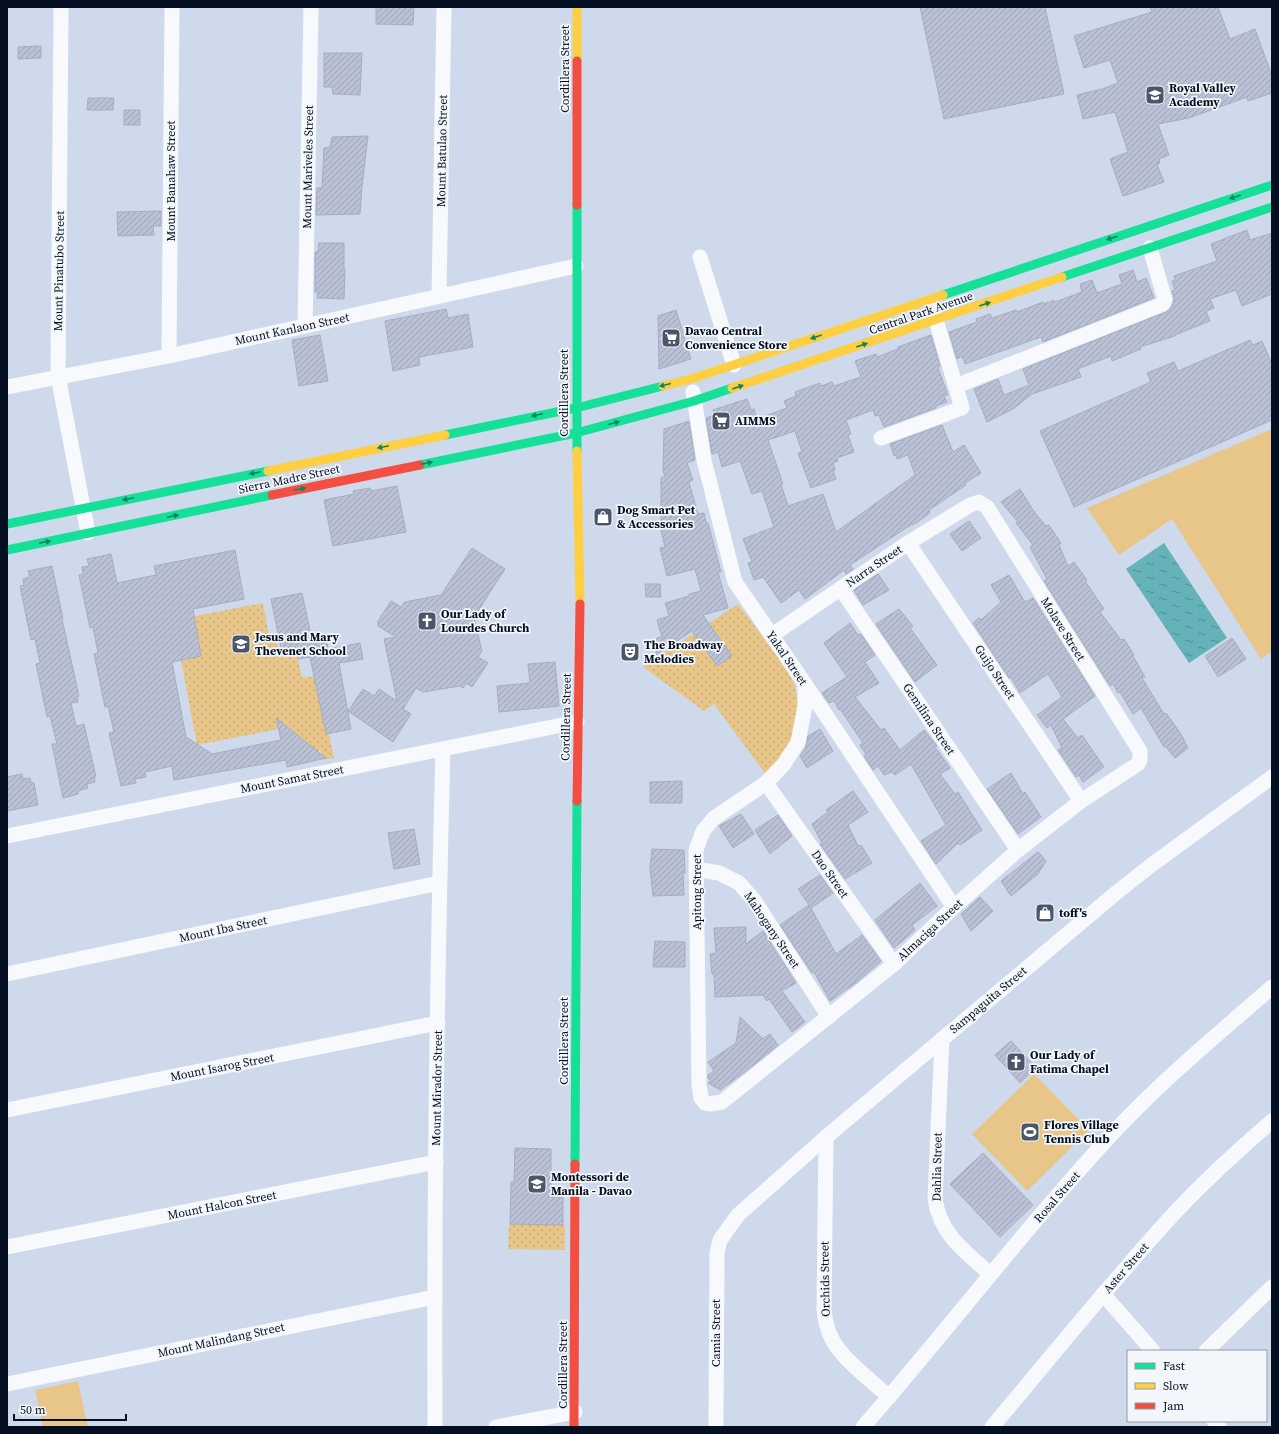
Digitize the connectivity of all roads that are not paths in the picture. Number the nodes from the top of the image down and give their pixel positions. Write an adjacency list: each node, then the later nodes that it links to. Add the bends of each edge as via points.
1 (62, 7): 17 (street, Mount Pinatubo Street)
2 (172, 7): 15 (street, Mount Banahaw Street)
3 (311, 7): 14 (street, Mount Mariveles Street)
4 (444, 7): 11 (street, Mount Batulao Street)
5 (577, 7): 10 (street, Cordillera Street)
6 (1272, 184): 12 (street, Central Park Avenue, one-way to 12)
7 (1272, 206): 8 (street, Central Park Avenue)
8 (1150, 248): 13 (street, Central Park Avenue, one-way to 8); 19 (street, via 1165,300 1159,307)
9 (700, 257): 16 (street)
10 (576, 266): 11 (street, Mount Kanlaon Street); 22 (street, Cordillera Street)
11 (439, 296): 14 (street, Mount Kanlaon Street)
12 (930, 298): 13 (street); 16 (street, Central Park Avenue, one-way to 16)
13 (937, 320): 19 (street); 21 (street, Central Park Avenue, one-way to 13)
14 (305, 326): 15 (street, Mount Kanlaon Street)
15 (169, 356): 17 (street, Mount Kanlaon Street)
16 (734, 364): 18 (street, Central Park Avenue)
17 (58, 376): 20 (street, Mount Kanlaon Street); 26 (street, Mount Pinatubo Street)
18 (691, 379): 21 (street, Yakal Street); 22 (street, Central Park Avenue, one-way to 22)
19 (956, 386): 24 (street, via 962,408)
20 (7, 387)
21 (694, 401): 23 (street, Central Park Avenue, one-way to 21); 32 (street, Yakal Street, via 704,460 735,582)
22 (576, 408): 23 (street, Cordillera Street); 26 (street, Sierra Madre Street, one-way to 26)
23 (576, 433): 28 (street, Sierra Madre Street, one-way to 23); 34 (street, Cordillera Street, via 580,595)
24 (880, 438)
25 (978, 502): 29 (street, Narra Street); 36 (street, Molave Street, via 985,505 991,514 1140,751)
26 (83, 508): 27 (street, Sierra Madre Street); 28 (street, Mount Pinatubo Street)
27 (7, 524)
28 (88, 533): 30 (street, Sierra Madre Street, one-way to 28)
29 (908, 543): 31 (street, Narra Street); 39 (street, Guijo Street)
30 (7, 550)
31 (841, 589): 32 (street, Narra Street); 41 (street, Gemilina Street)
32 (772, 635): 33 (street, Yakal Street)
33 (805, 684): 38 (street, Apitong Street, via 805,706 798,742 784,764); 44 (street, Yakal Street)
34 (577, 722): 35 (street, Mount Samat Street); 66 (street, Cordillera Street)
35 (443, 749): 40 (street, Mount Samat Street); 43 (street, Mount Mirador Street)
36 (1140, 760): 39 (street, Almaciga Street, via 1138,764)
37 (1272, 777): 50 (street, Sampaguita Street, via 1150,866)
38 (766, 783): 42 (street, Apitong Street, via 714,818 703,831 696,850); 45 (street, Dao Street)
39 (1081, 801): 41 (street, Almaciga Street)
40 (7, 836)
41 (1018, 850): 44 (street, Almaciga Street)
42 (696, 870): 48 (street, Mahogany Street, via 719,873 740,883 754,900); 51 (street, Apitong Street, via 699,1085 701,1098 705,1103)
43 (439, 884): 46 (street, Mount Iba Street); 49 (street, Mount Mirador Street)
44 (954, 907): 45 (street, Almaciga Street)
45 (894, 964): 48 (street, Almaciga Street)
46 (7, 974)
47 (1272, 987): 58 (street, Rosal Street, via 1136,1109)
48 (829, 1017): 51 (street, Almaciga Street)
49 (438, 1023): 52 (street, Mount Isarog Street); 55 (street, Mount Mirador Street)
50 (942, 1039): 54 (street, Sampaguita Street); 58 (street, Dahlia Street, via 935,1199 937,1212 952,1239)
51 (722, 1102)
52 (7, 1110)
53 (1272, 1121): 60 (street, Aster Street, via 1198,1189)
54 (826, 1137): 56 (street, Sampaguita Street, via 738,1215); 65 (street, Orchids Street, via 826,1325 842,1354)
55 (436, 1162): 57 (street, Mount Halcon Street); 61 (street, Mount Mirador Street)
56 (720, 1240): 70 (street, Camia Street, via 716,1270)
57 (7, 1247)
58 (990, 1274): 65 (street, Rosal Street)
59 (1272, 1287): 63 (street)
60 (1103, 1294): 62 (street); 72 (street, Aster Street)
61 (435, 1297): 64 (street, Mount Malindang Street); 67 (street, Mount Mirador Street)
62 (1152, 1350)
63 (1207, 1350)
64 (7, 1384)
65 (889, 1397): 71 (street, Rosal Street)
66 (575, 1412): 68 (street); 69 (street, Cordillera Street)
67 (435, 1427)
68 (496, 1427)
69 (574, 1427)
70 (716, 1427)
71 (863, 1427)
72 (992, 1427)

